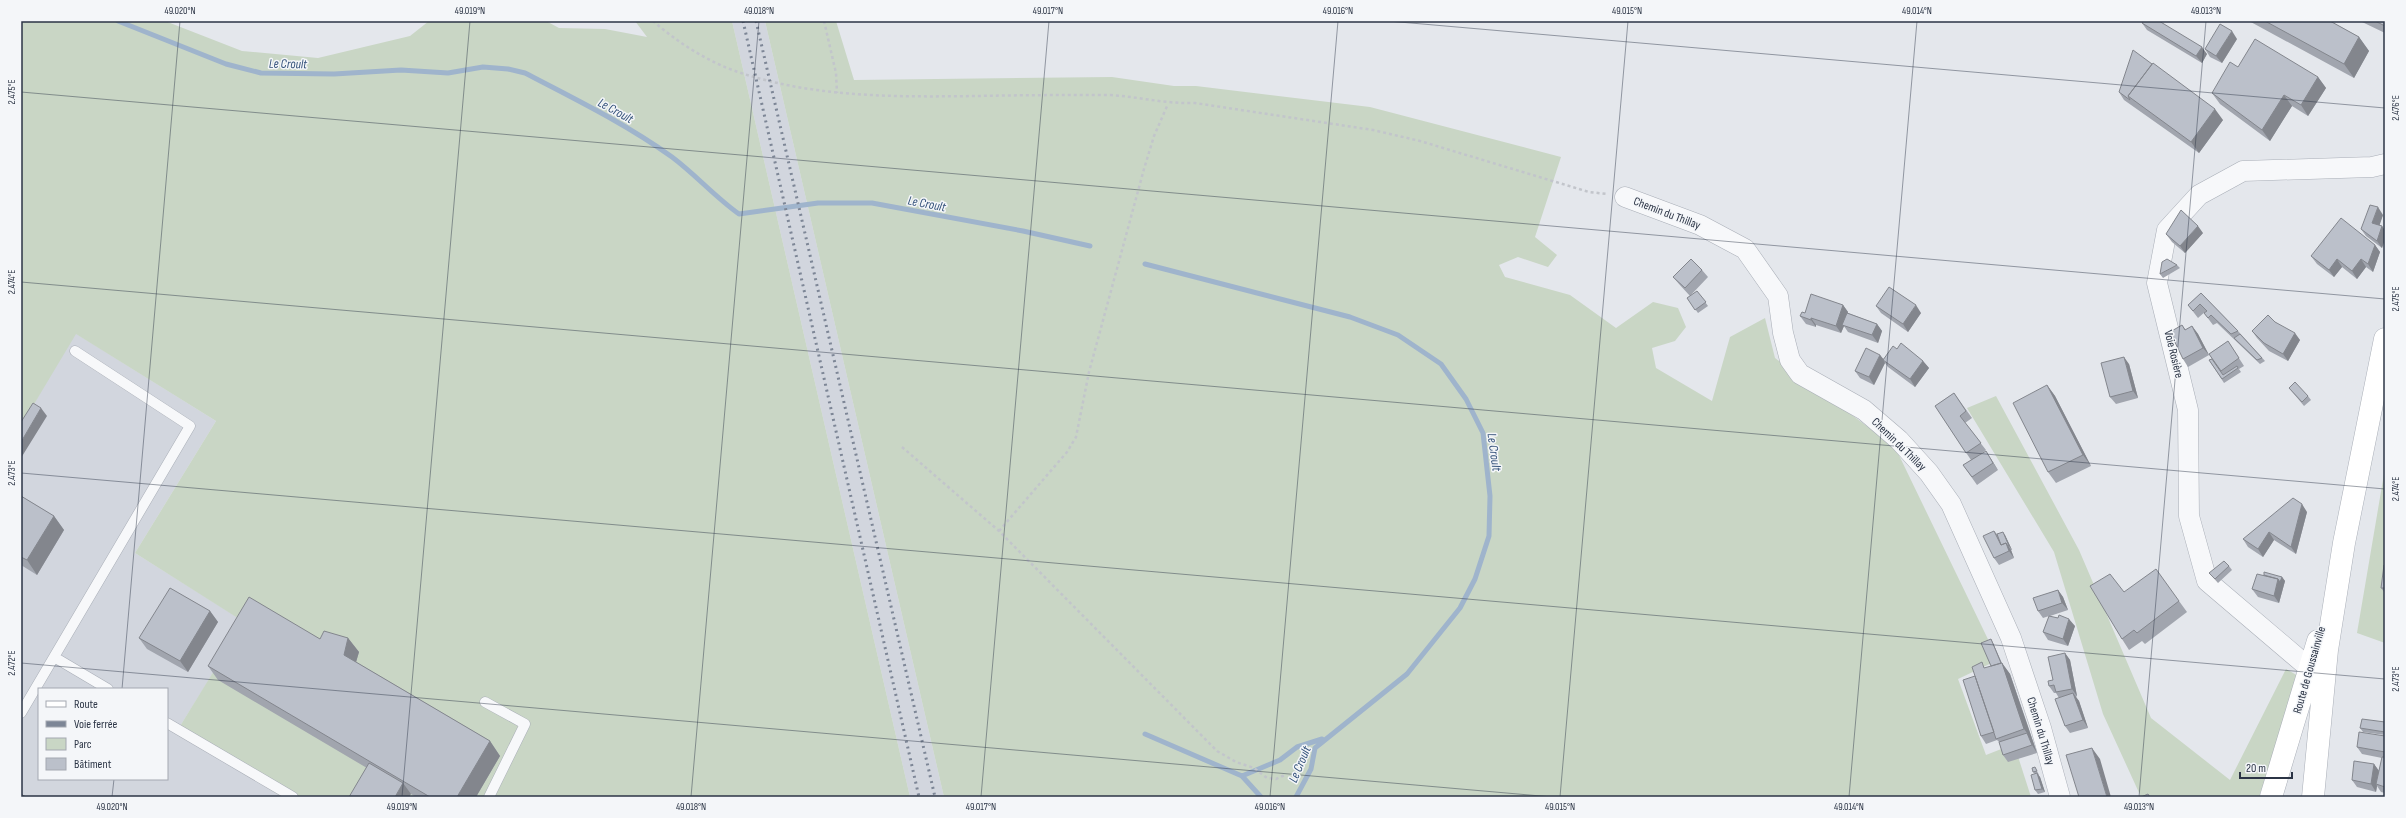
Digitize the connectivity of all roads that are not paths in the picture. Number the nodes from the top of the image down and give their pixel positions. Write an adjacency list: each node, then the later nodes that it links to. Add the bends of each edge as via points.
1 (2385, 164): 6 (street, Voie Rosière, via 2372,168 2243,171 2199,195 2166,230 2161,250 2157,283 2188,410 2189,516 2207,581)
2 (1625, 197): 13 (street, Chemin du Thillay, via 1700,225 1745,249 1778,296 1790,360 1800,374 1864,410 1899,440 1929,473 1951,504 2011,638 2041,728)
3 (2385, 339): 6 (main road, Route de Goussainville)
4 (75, 350): 5 (lane, via 190,426)
5 (54, 657): 7 (lane); 9 (lane)
6 (2317, 675): 14 (main road, Route de Goussainville); 15 (main road, Route de Goussainville)
7 (106, 688)
8 (485, 702): 12 (lane, via 525,724)
9 (21, 713)
10 (168, 724): 11 (lane)
11 (293, 797)
12 (489, 797)
13 (2060, 797)
14 (2272, 797)
15 (2313, 797)

